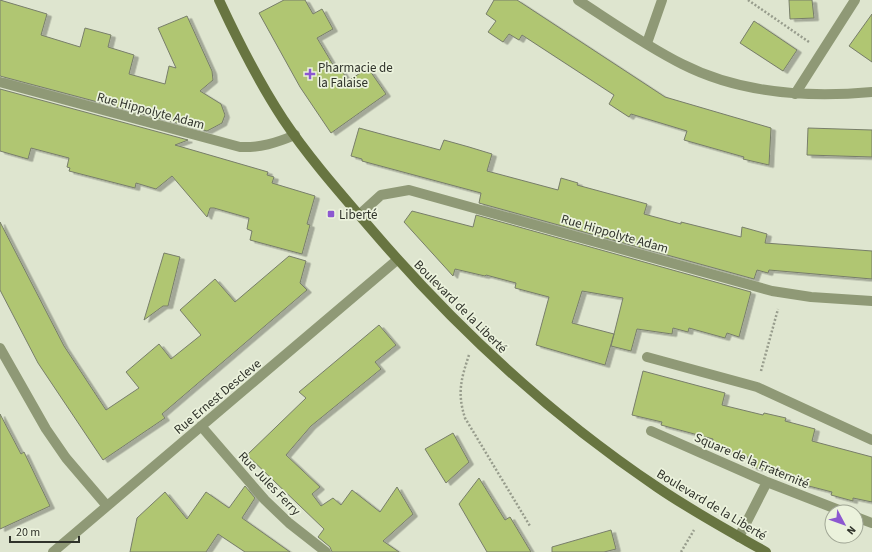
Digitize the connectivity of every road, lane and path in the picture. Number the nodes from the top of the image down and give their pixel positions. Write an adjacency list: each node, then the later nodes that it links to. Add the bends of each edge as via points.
1 (219, 0): 11 (main road, Boulevard de la Liberté, via 259,79)
2 (578, 0): 6 (street)
3 (662, 0): 6 (street)
4 (748, 0): 7 (path)
5 (855, 0): 7 (street)
6 (647, 43): 10 (street, via 682,64 716,78 769,91)
7 (823, 51): 10 (street)
8 (0, 82): 11 (street, Rue Hippolyte Adam, via 240,147 273,144)
9 (872, 92): 10 (street)
10 (795, 94)
11 (295, 135): 12 (main road, Boulevard de la Liberté)
12 (359, 215): 13 (main road, Boulevard de la Liberté); 14 (street, Rue Hippolyte Adam, via 381,195 398,191 419,192)
13 (397, 260): 16 (main road, Boulevard de la Liberté); 20 (street, Rue Ernest Descleve)
14 (783, 293): 15 (street, Rue Hippolyte Adam); 19 (path)
15 (872, 301)
16 (474, 340): 26 (main road, Boulevard de la Liberté, via 583,434); 27 (path, via 462,378 460,403 465,418)
17 (0, 348): 25 (street, via 46,429 66,458)
18 (647, 357): 19 (street)
19 (757, 387): 22 (street)
20 (201, 426): 25 (street, Rue Ernest Descleve); 30 (street, Rue Jules Ferry, via 265,500)
21 (651, 431): 23 (street, Square de la Fraternité)
22 (872, 440)
23 (767, 482): 24 (street, Square de la Fraternité); 28 (street)
24 (824, 504)
25 (107, 506): 29 (street, Rue Ernest Descleve)
26 (703, 516): 28 (main road, Boulevard de la Liberté); 31 (path)
27 (530, 526)
28 (739, 537): 32 (main road, Boulevard de la Liberté)
29 (53, 552)
30 (326, 552)
31 (681, 552)
32 (766, 552)

